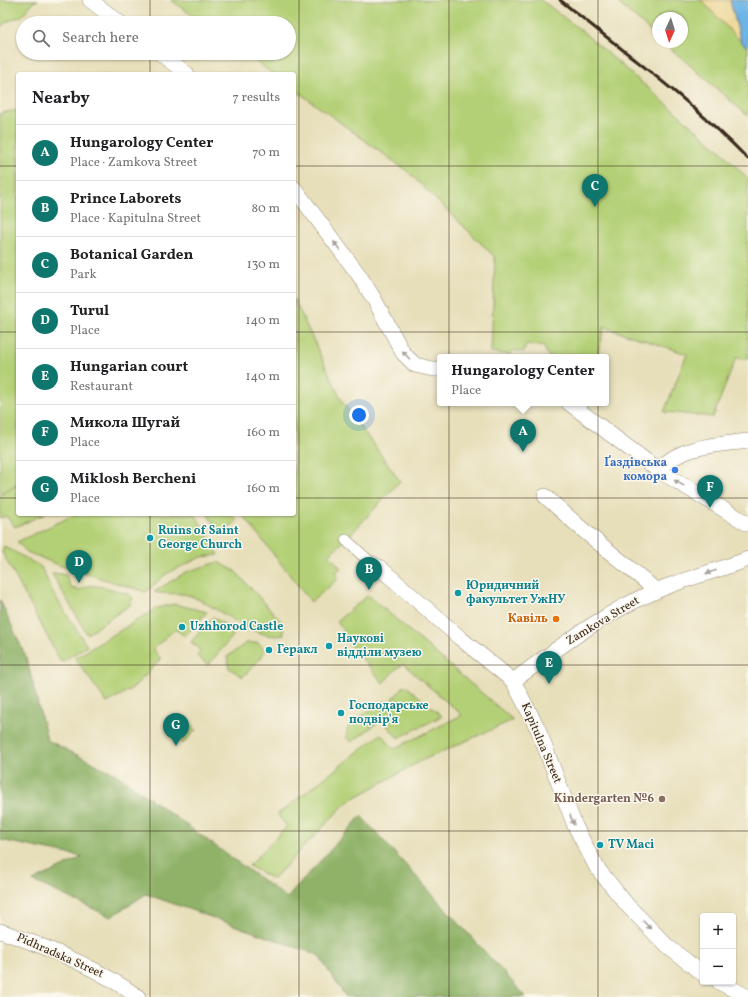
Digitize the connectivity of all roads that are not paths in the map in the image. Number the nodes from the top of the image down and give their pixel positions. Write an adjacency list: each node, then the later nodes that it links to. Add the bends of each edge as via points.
1 (90, 0): 2 (street)
2 (111, 16)
3 (169, 60): 4 (street)
4 (184, 72)
5 (296, 191): 6 (street, one-way to 5, via 415,365 403,353 359,276)
6 (437, 369)
7 (573, 406): 9 (street)
8 (748, 441): 9 (street, via 706,446 679,454)
9 (658, 470): 11 (street, one-way to 9)
10 (545, 496): 15 (street, Zamkova Street)
11 (748, 524)
12 (346, 540): 14 (street, Kapitulna Street)
13 (748, 559): 15 (street, Zamkova Street, one-way to 15)
14 (372, 564): 16 (street, Kapitulna Street, via 379,567)
15 (656, 591): 16 (street, Zamkova Street, via 599,621)
16 (513, 681): 18 (street, Kapitulna Street, one-way to 18, via 538,729 575,826 597,868 628,906 667,946)
17 (0, 931): 20 (street, Pidhradska Street, via 80,963 110,978)
18 (700, 972)
19 (725, 985): 21 (street)
20 (138, 997)
21 (748, 997)

